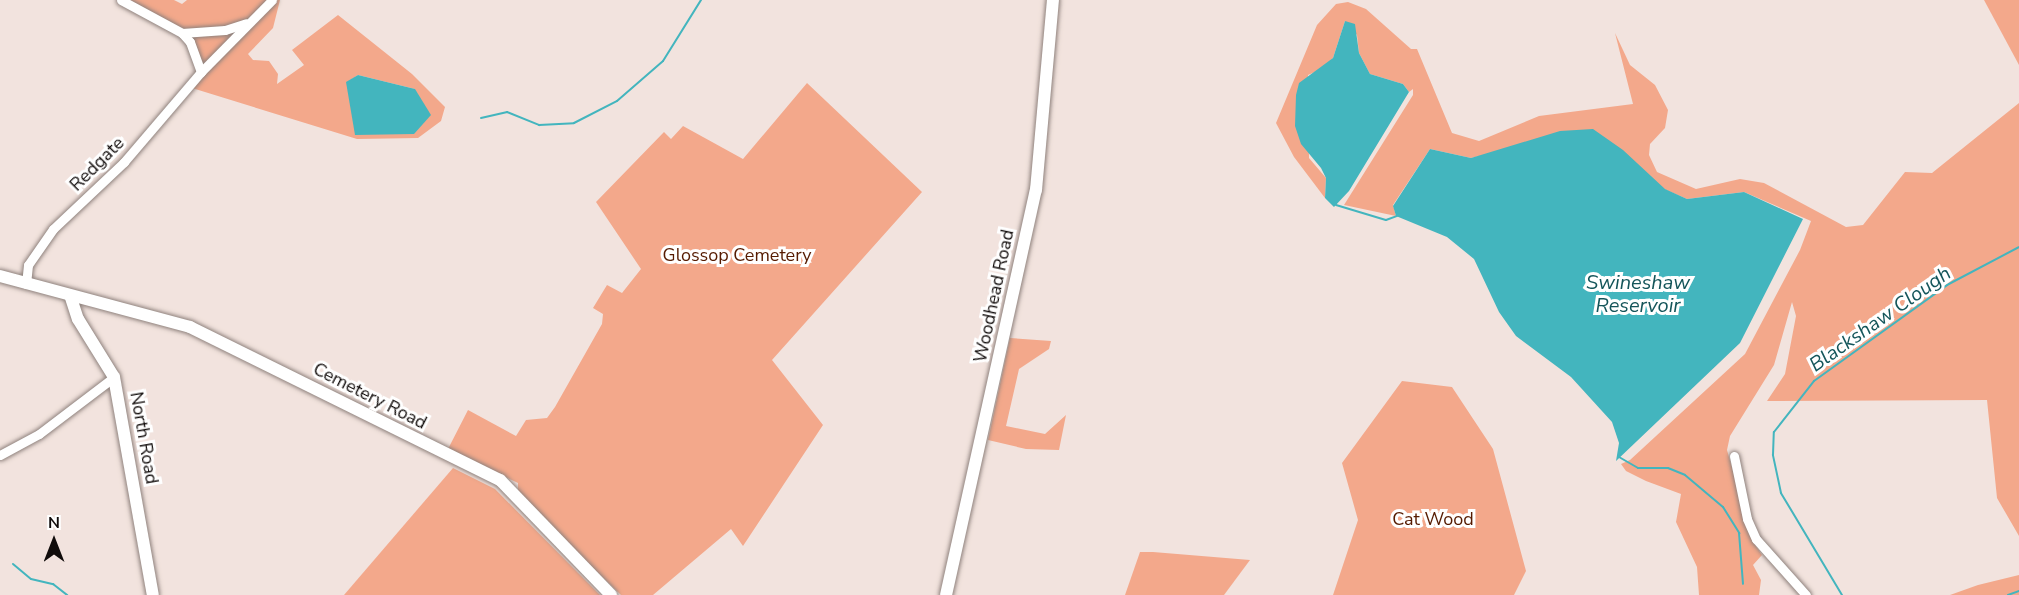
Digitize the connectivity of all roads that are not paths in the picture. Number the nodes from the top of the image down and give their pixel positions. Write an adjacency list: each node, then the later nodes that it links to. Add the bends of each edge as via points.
1 (122, 0): 5 (street)
2 (273, 0): 4 (street, Redgate)
3 (1053, 0): 15 (street, Woodhead Road, via 1036,190)
4 (246, 23): 5 (street, via 225,30); 6 (street, Redgate)
5 (182, 33): 6 (street, via 190,42)
6 (201, 72): 8 (street, Redgate, via 124,162 39,245 28,265)
7 (0, 276): 8 (street, Cemetery Road)
8 (26, 284): 9 (street, Cemetery Road)
9 (71, 298): 10 (street, North Road, via 78,319); 14 (street, Cemetery Road, via 196,330 500,480)
10 (114, 377): 11 (street, via 39,434); 13 (street, North Road)
11 (0, 455)
12 (1734, 456): 16 (street, via 1753,531)
13 (153, 595)
14 (611, 595)
15 (946, 595)
16 (1806, 595)

